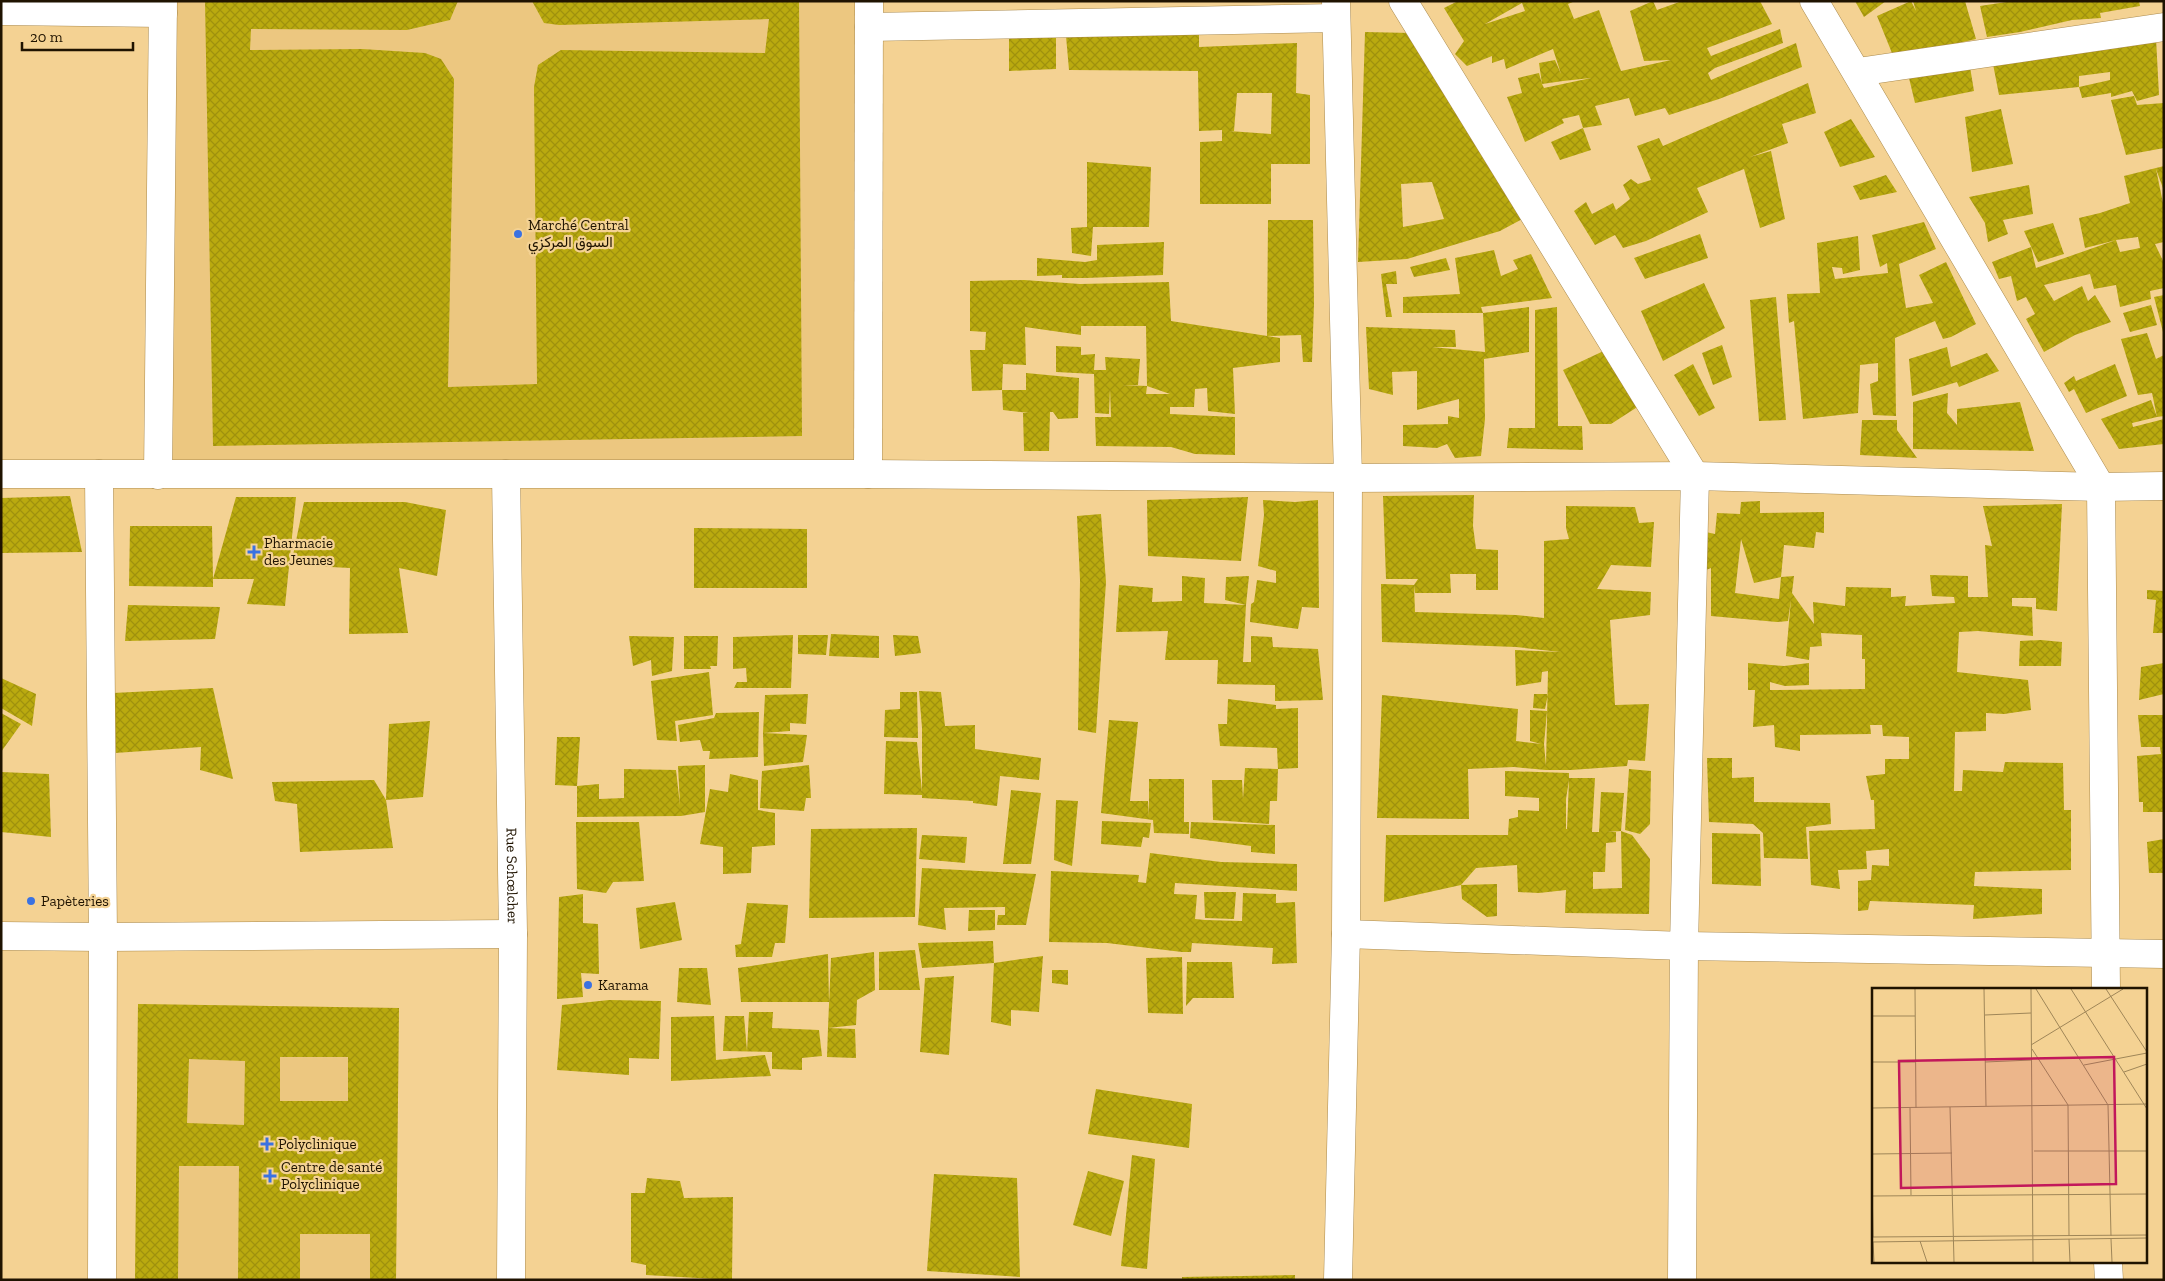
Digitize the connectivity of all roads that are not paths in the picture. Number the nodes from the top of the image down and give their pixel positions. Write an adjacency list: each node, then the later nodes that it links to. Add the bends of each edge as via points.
1 (1403, 1): 14 (street)
2 (1814, 1): 8 (street)
3 (163, 7): 5 (street); 13 (street)
4 (1336, 10): 6 (street); 15 (street)
5 (1, 11)
6 (869, 14): 12 (street)
7 (2164, 27): 8 (street)
8 (1858, 72): 17 (street)
9 (1, 474): 10 (street)
10 (99, 474): 13 (street); 21 (street)
11 (506, 474): 12 (street); 13 (street); 18 (street, Rue Schœlcher)
12 (868, 474): 15 (street)
13 (158, 475)
14 (1695, 476): 15 (street); 17 (street); 22 (street)
15 (1348, 478): 19 (street)
16 (2164, 486): 17 (street)
17 (2101, 487): 23 (street)
18 (513, 934): 21 (street); 28 (street, Rue Schœlcher)
19 (1346, 934): 22 (street); 29 (street)
20 (1, 936): 21 (street)
21 (103, 937): 27 (street)
22 (1684, 946): 23 (street); 30 (street)
23 (2106, 954): 24 (street); 25 (street)
24 (2164, 954)
25 (2106, 988)
26 (2108, 1264): 31 (street)
27 (102, 1280)
28 (511, 1280)
29 (1338, 1280)
30 (1682, 1280)
31 (2109, 1280)

